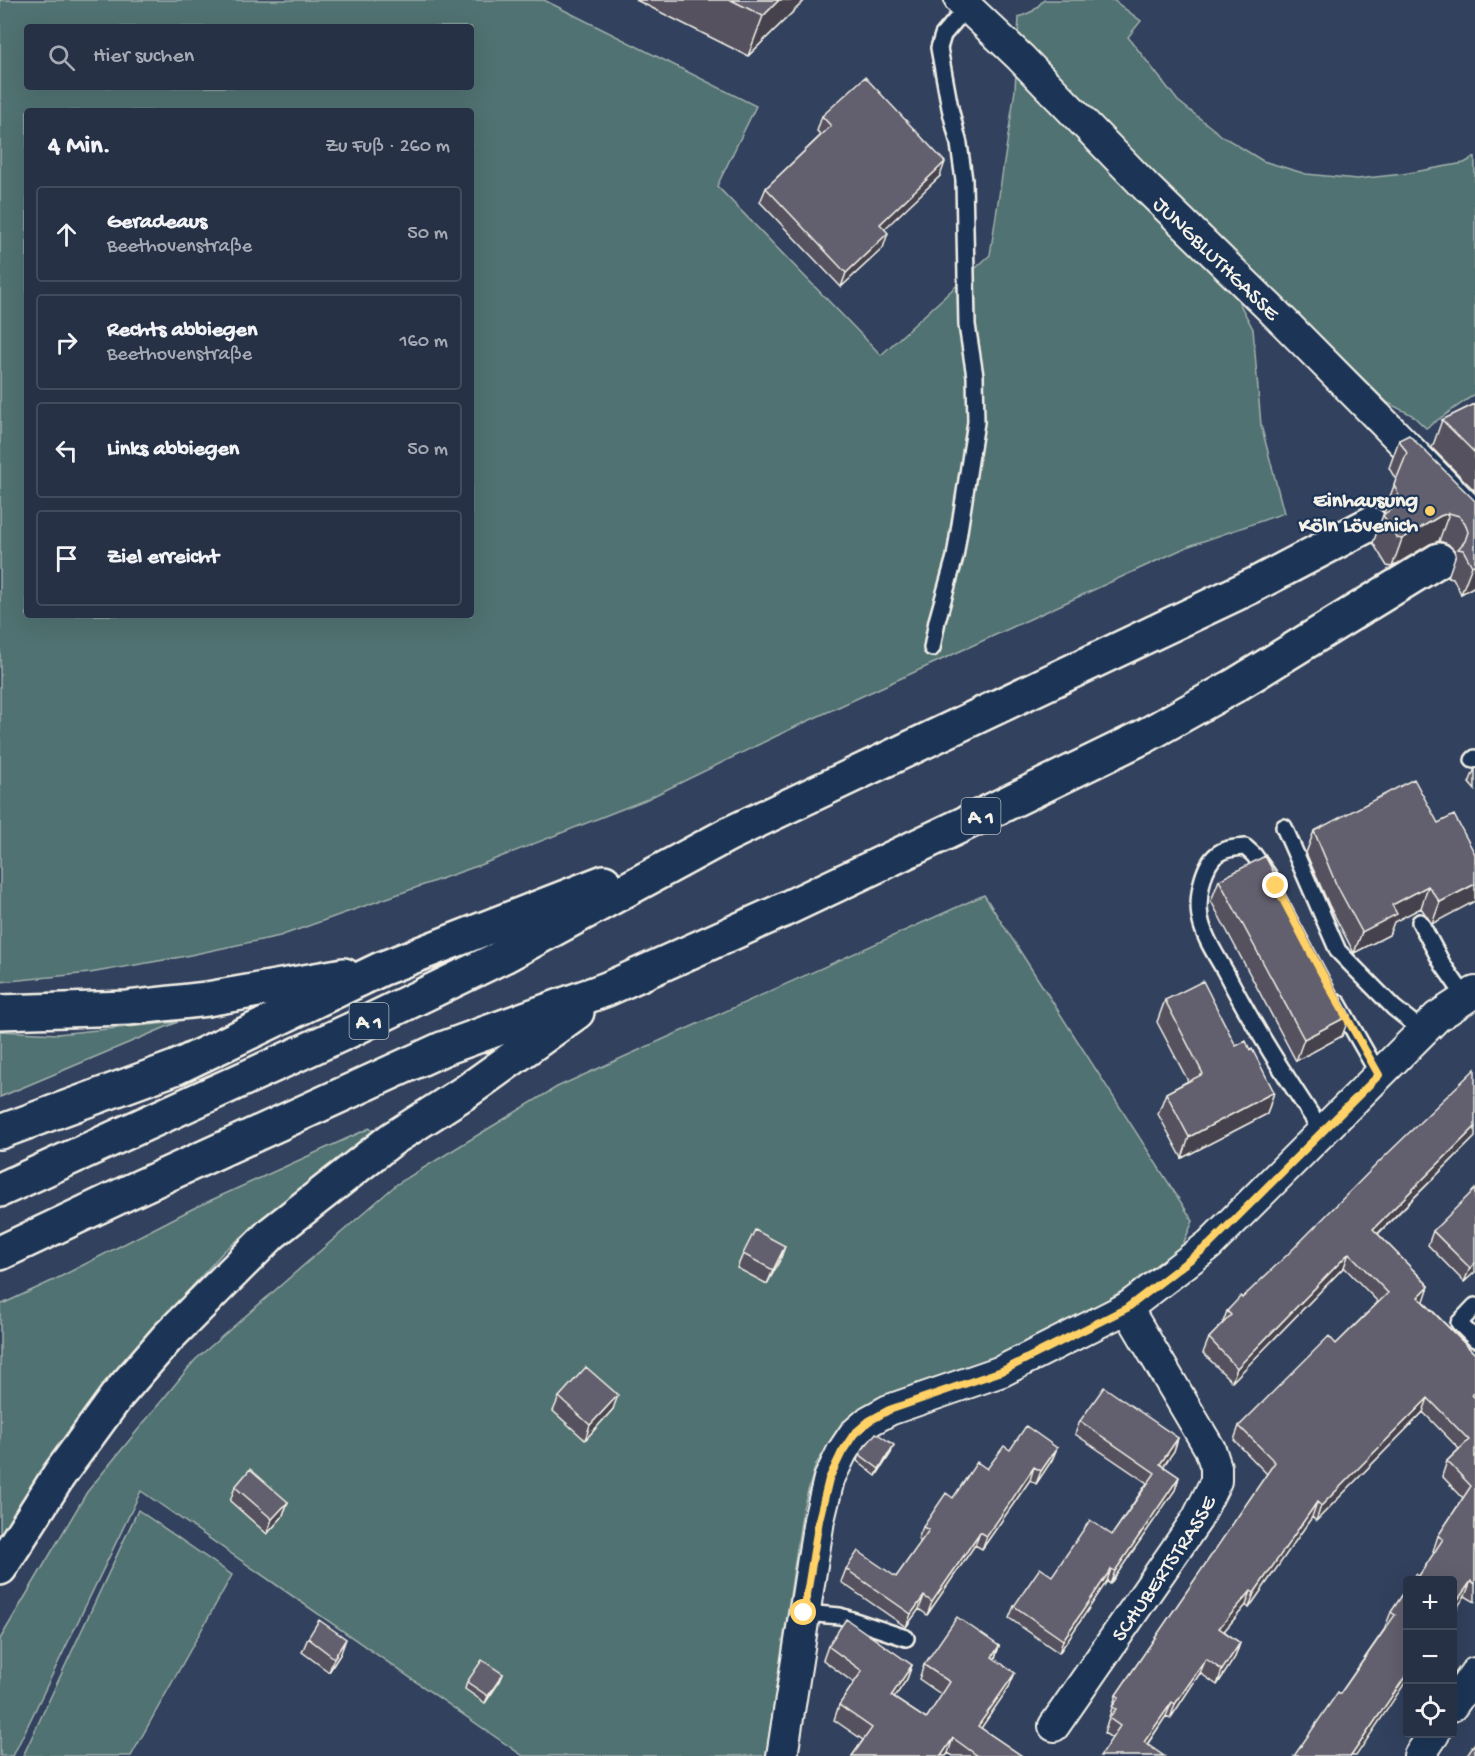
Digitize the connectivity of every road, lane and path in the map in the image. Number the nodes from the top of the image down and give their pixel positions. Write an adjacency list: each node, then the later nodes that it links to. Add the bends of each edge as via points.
1 (963, 4): 2 (street, JUNGBLUTHGASSE, bridge); 5 (lane, via 939,48 964,180 968,326 976,422 955,556)
2 (1475, 516)
3 (1370, 524): 7 (highway, A 1, via 1241,591)
4 (1439, 560): 11 (highway, A 1, via 1143,737)
5 (932, 648)
6 (1284, 827): 15 (lane, via 1338,951 1394,1008)
7 (729, 834): 10 (highway); 19 (highway, A 1, via 493,961)
8 (1276, 886): 18 (lane, via 1245,847 1231,848 1216,855 1205,872 1199,894 1200,917 1235,992)
9 (1420, 921): 13 (lane, via 1443,965)
10 (381, 969): 14 (highway, via 207,999 128,1008); 17 (highway, via 177,1067)
11 (607, 989): 20 (highway, A 1, via 442,1049); 24 (highway, via 467,1092 392,1139 272,1233 167,1338 116,1397 58,1475)
12 (1330, 990): 16 (lane)
13 (1470, 995): 15 (street)
14 (0, 1012)
15 (1423, 1031): 16 (street)
16 (1379, 1075): 18 (street)
17 (0, 1132)
18 (1323, 1133): 22 (street, via 1209,1245)
19 (0, 1190)
20 (0, 1253)
21 (1475, 1306): 23 (lane, via 1459,1323)
22 (1127, 1308): 25 (street, via 1002,1371 889,1410 854,1434 829,1479); 29 (street, SCHUBERTSTRASSE, via 1210,1449 1216,1481 1197,1519)
23 (1475, 1340)
24 (0, 1568)
25 (804, 1613): 26 (lane, via 840,1616); 31 (street)
26 (906, 1638)
27 (1475, 1673): 28 (street)
28 (1457, 1699)
29 (1054, 1726)
30 (1431, 1738): 32 (street)
31 (782, 1756)
32 (1419, 1756)

